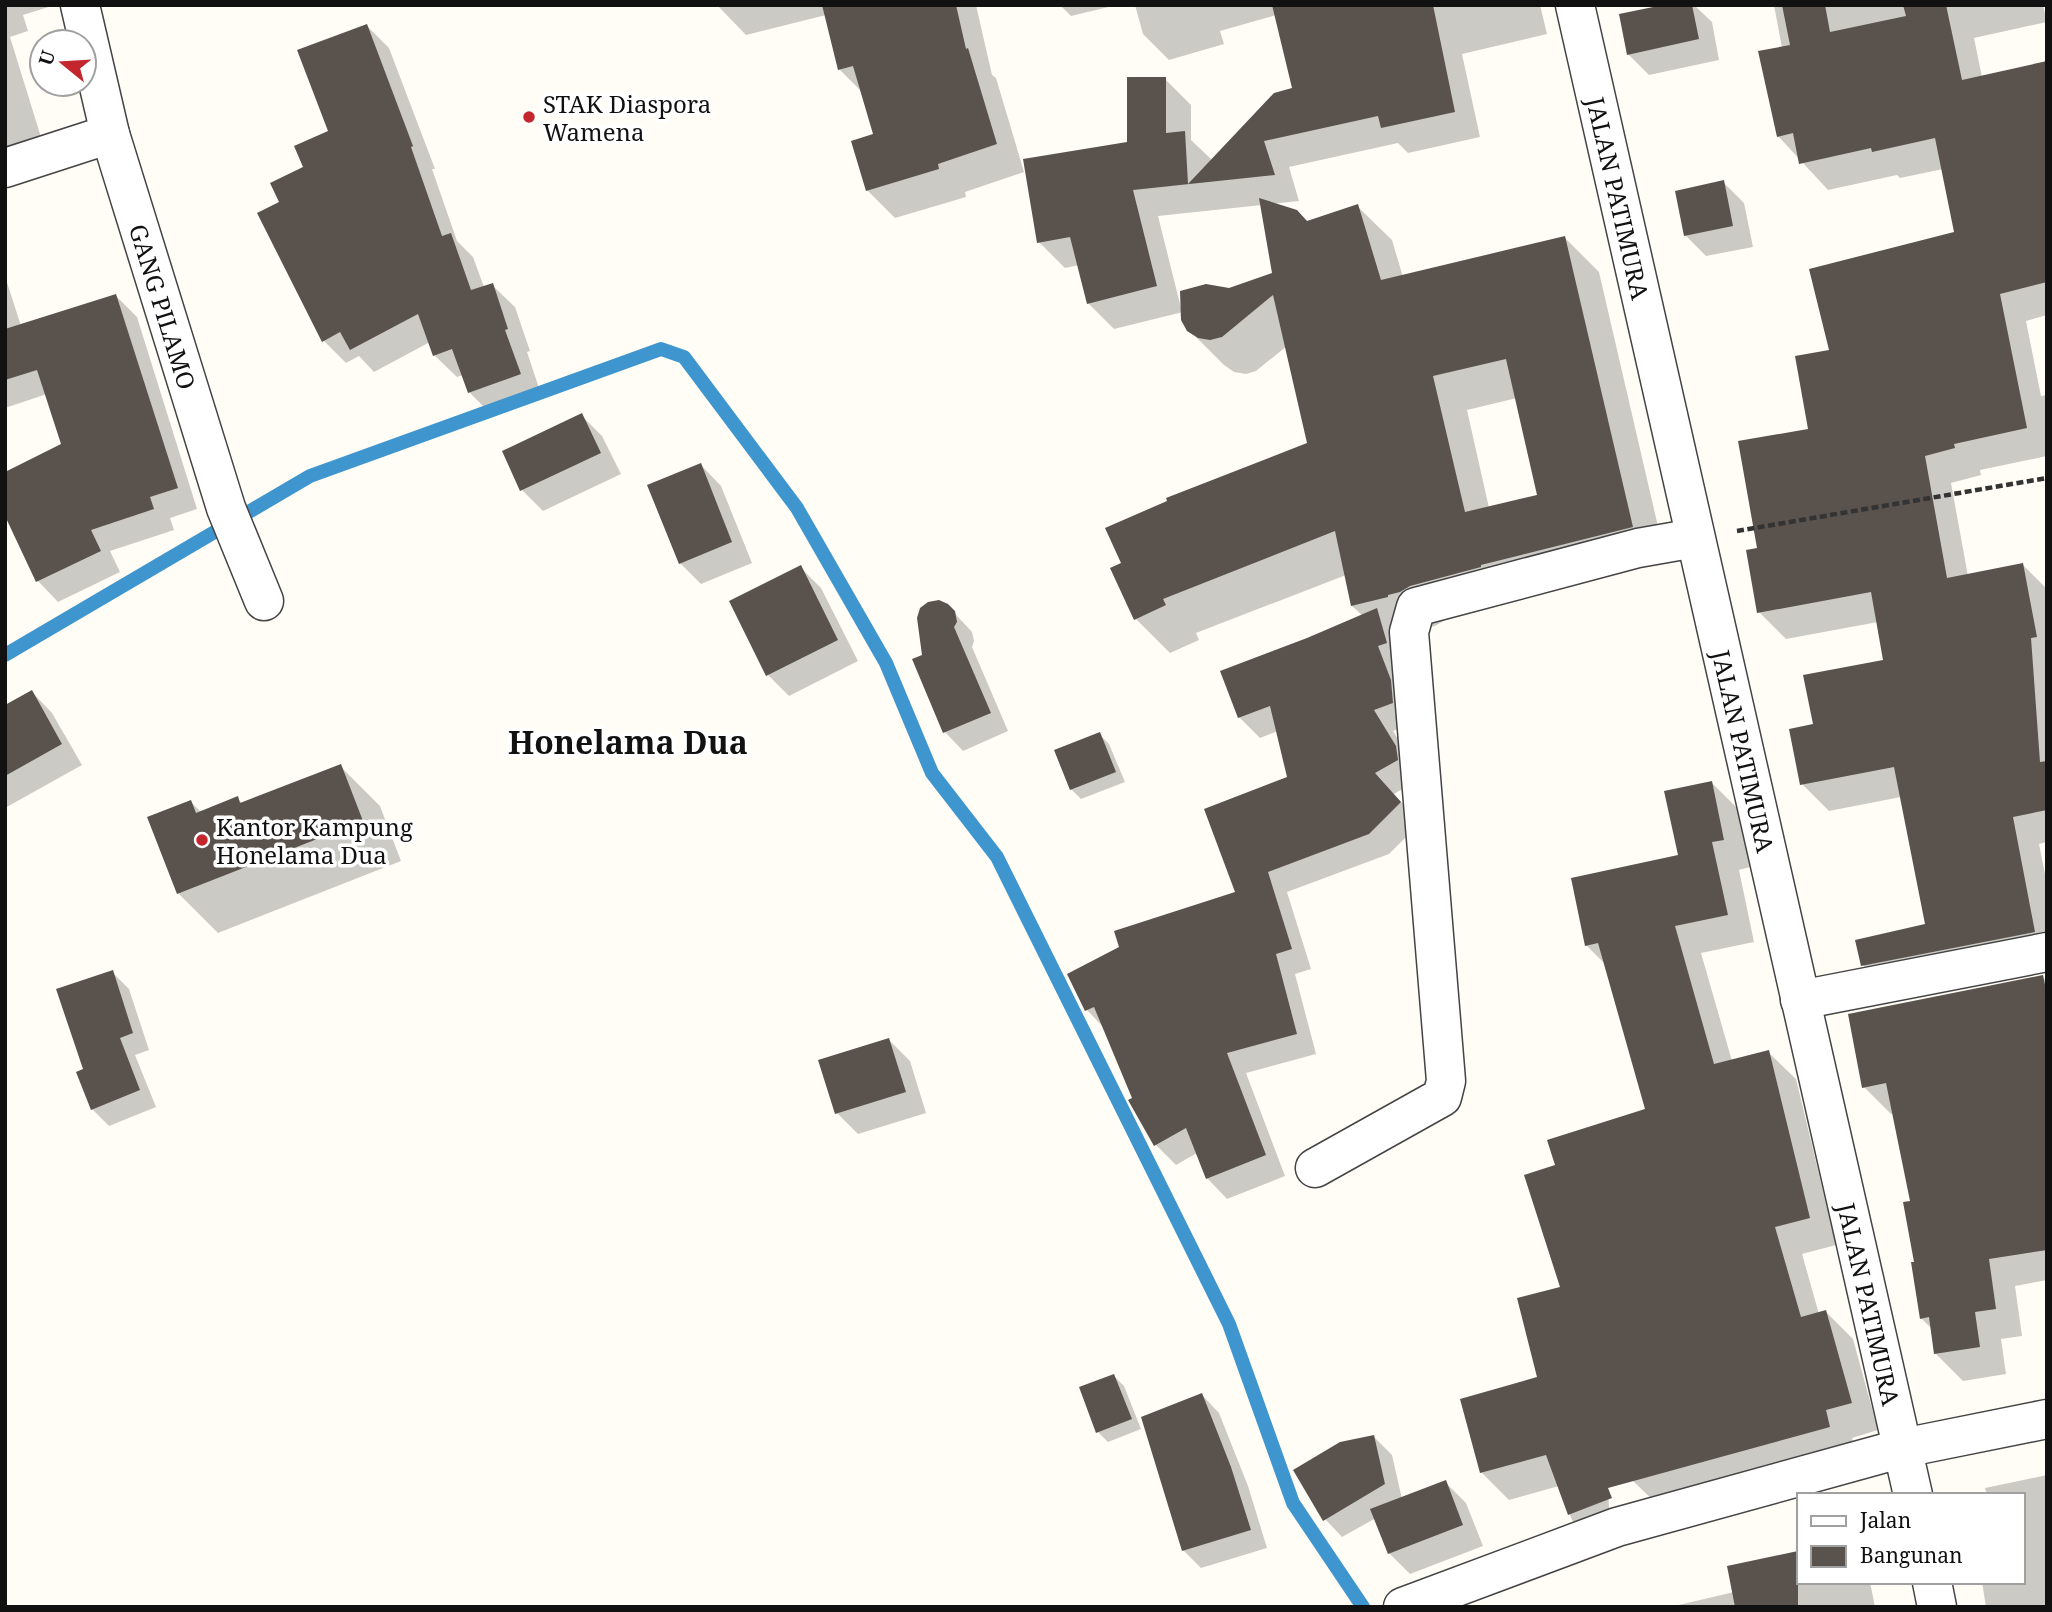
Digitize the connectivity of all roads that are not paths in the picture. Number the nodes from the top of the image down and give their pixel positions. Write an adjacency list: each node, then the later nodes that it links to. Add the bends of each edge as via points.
1 (80, 5): 3 (street, GANG PILAMO)
2 (1575, 5): 5 (street, JALAN PATIMURA)
3 (110, 134): 4 (street); 6 (street, GANG PILAMO, via 231,522)
4 (5, 168)
5 (1695, 538): 8 (street, JALAN PATIMURA); 9 (street, via 1638,548 1416,607 1409,632 1446,1081 1443,1097)
6 (264, 601)
7 (2047, 952): 8 (street)
8 (1800, 1000): 11 (street, JALAN PATIMURA)
9 (1315, 1168)
10 (2047, 1419): 11 (street)
11 (1903, 1448): 12 (street, JALAN PATIMURA); 14 (street, via 1617,1527)
12 (1913, 1493)
13 (1932, 1584): 15 (street)
14 (1403, 1607)
15 (1937, 1607)

